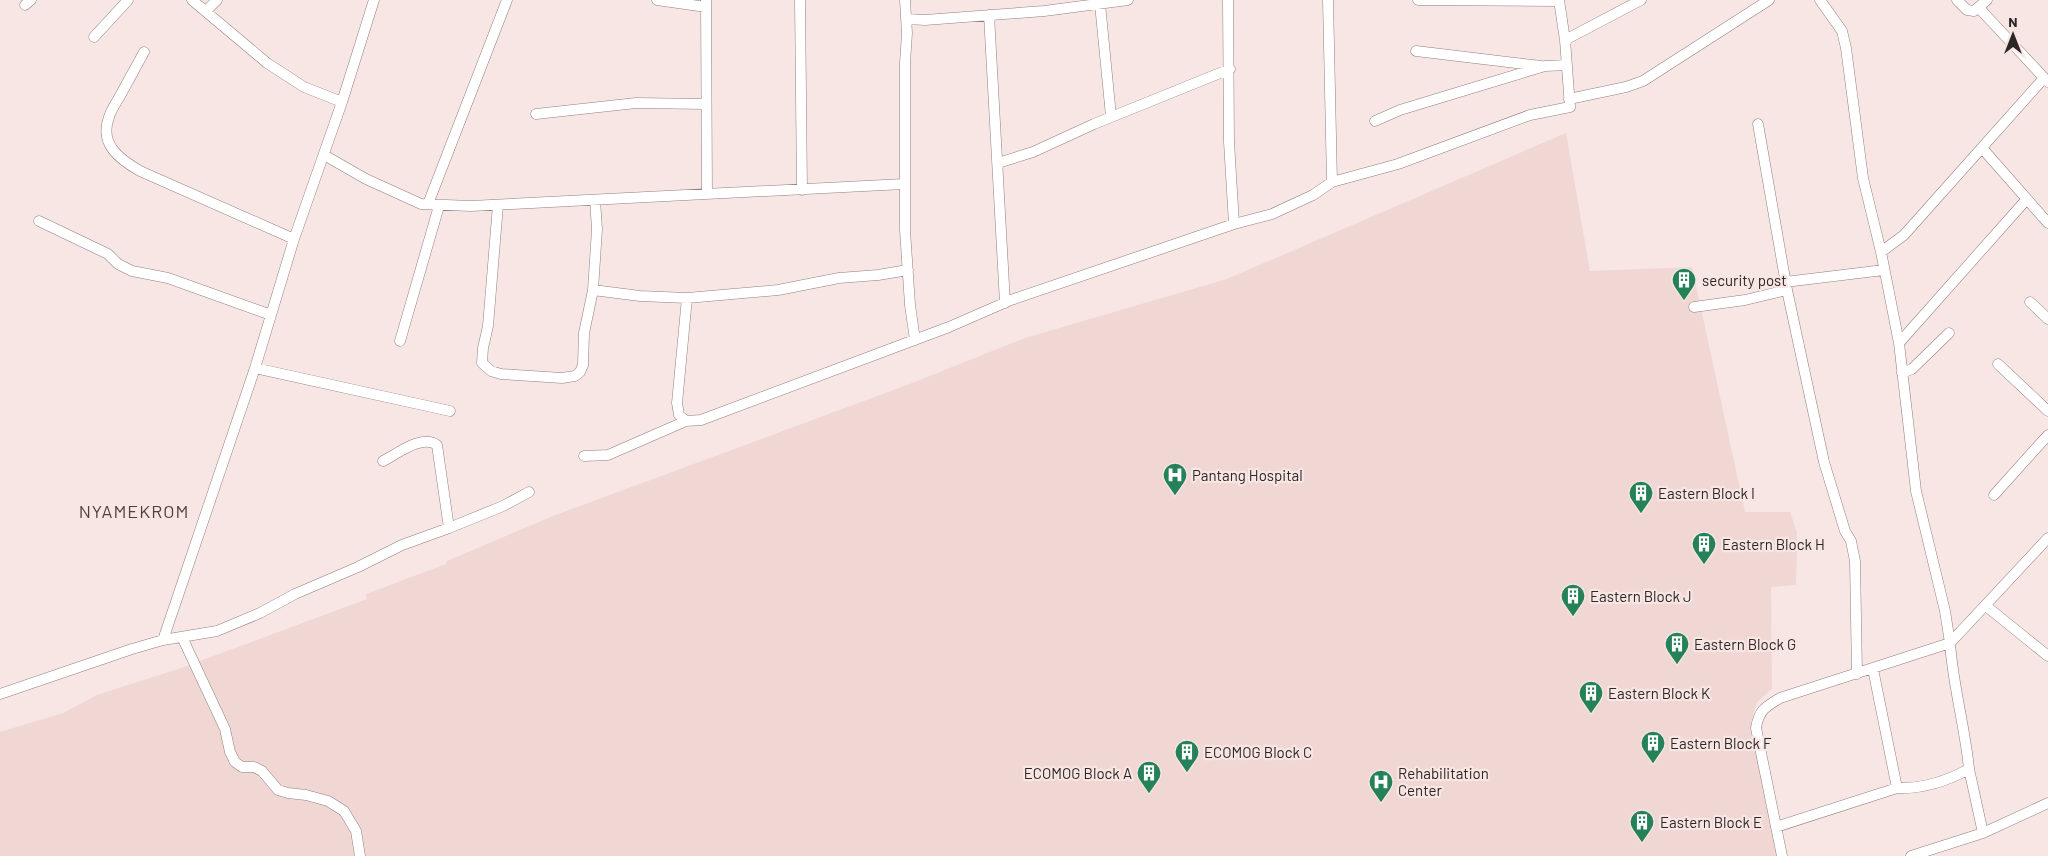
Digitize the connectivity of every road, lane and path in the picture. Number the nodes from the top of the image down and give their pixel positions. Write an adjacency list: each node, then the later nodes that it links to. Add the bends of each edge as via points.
1 (128, 0): 25 (street)
2 (192, 0): 22 (street)
3 (217, 0): 22 (street)
4 (374, 0): 34 (street)
5 (506, 0): 49 (street)
6 (657, 0): 19 (street)
7 (800, 0): 45 (street)
8 (905, 0): 24 (street)
9 (1128, 0): 20 (street)
10 (1228, 0): 31 (street)
11 (1328, 0): 43 (street)
12 (1418, 0): 18 (street)
13 (1641, 0): 26 (street)
14 (1769, 0): 33 (street, via 1643,81)
15 (1820, 0): 56 (street, via 1842,31 1863,178)
16 (1957, 0): 21 (street, via 1967,10)
17 (1987, 0): 21 (street)
18 (1559, 1): 26 (street)
19 (706, 3): 35 (street)
20 (1100, 4): 23 (street); 37 (street)
21 (1979, 8): 32 (street)
22 (206, 12): 34 (street, via 267,63 304,88)
23 (989, 15): 24 (street); 42 (street)
24 (906, 19): 44 (street)
25 (94, 38)
26 (1565, 40): 29 (street)
27 (1416, 51): 30 (street)
28 (144, 52): 55 (street, via 109,117 106,132 114,152 123,162 140,171)
29 (1567, 65): 30 (street); 33 (street)
30 (1544, 66): 38 (street, via 1400,110)
31 (1230, 68): 37 (street); 54 (street, via 1229,142)
32 (2046, 80): 40 (street)
33 (1570, 99): 43 (street, via 1570,106 1530,115 1398,164)
34 (342, 102): 41 (street)
35 (706, 104): 36 (street, via 636,103); 46 (street)
36 (536, 114)
37 (1111, 116): 42 (street, via 1033,152)
38 (1375, 121)
39 (1758, 124): 59 (street)
40 (1982, 148): 48 (street); 56 (street, via 1904,235)
41 (324, 155): 49 (street, via 366,179 421,204); 55 (street)
42 (998, 162): 63 (street)
43 (1332, 182): 54 (street, via 1313,196 1272,214)
44 (904, 184): 45 (street); 57 (street)
45 (802, 190): 46 (street)
46 (707, 194): 47 (street)
47 (595, 200): 50 (street); 60 (street)
48 (2026, 200): 53 (street); 70 (street)
49 (428, 204): 51 (street)
50 (498, 205): 51 (street); 60 (street, via 482,363 491,371 524,376 575,376 583,365 584,332)
51 (439, 206): 69 (street)
52 (39, 222): 65 (street, via 108,254 132,272 168,278)
53 (2048, 223)
54 (1234, 224): 63 (street)
55 (294, 239): 65 (street)
56 (1881, 252): 58 (street)
57 (908, 270): 61 (street, via 839,278 778,290); 68 (street)
58 (1884, 270): 59 (street); 70 (street)
59 (1786, 286): 64 (street, via 1745,300); 90 (street, via 1824,462 1855,562)
60 (592, 290): 61 (street)
61 (686, 298): 76 (street, via 677,403 679,415)
62 (2030, 302): 66 (street)
63 (1005, 303): 68 (street)
64 (1694, 307)
65 (271, 315): 72 (street)
66 (2048, 319)
67 (1949, 333): 73 (street, via 1912,369)
68 (914, 340): 76 (street, via 701,420)
69 (400, 341)
70 (1899, 343): 73 (street)
71 (1998, 364): 75 (street)
72 (255, 368): 74 (street); 86 (street)
73 (1902, 373): 87 (street, via 1916,491)
74 (450, 411)
75 (2048, 411)
76 (686, 421): 78 (street, via 608,455)
77 (2048, 435): 81 (street)
78 (584, 456)
79 (383, 461): 82 (street, via 420,442 437,445)
80 (529, 492): 82 (street)
81 (1994, 495)
82 (449, 528): 85 (street, via 402,545 295,594 260,614 217,631)
83 (2046, 544): 84 (street)
84 (1986, 606): 87 (street); 88 (street)
85 (182, 637): 86 (street); 97 (street, via 225,729 235,762 262,772 278,790 328,801 344,811 356,830)
86 (163, 640): 91 (street)
87 (1950, 644): 89 (street); 92 (street)
88 (2048, 656)
89 (1873, 669): 90 (street); 93 (street)
90 (1857, 674): 95 (street, via 1780,698 1758,715 1756,728)
91 (0, 694)
92 (1970, 769): 93 (street, via 1920,787); 96 (street)
93 (1897, 788): 95 (street)
94 (2048, 803): 96 (street)
95 (1776, 827): 98 (street)
96 (1983, 833): 99 (street)
97 (360, 856)
98 (1782, 856)
99 (1911, 856)

